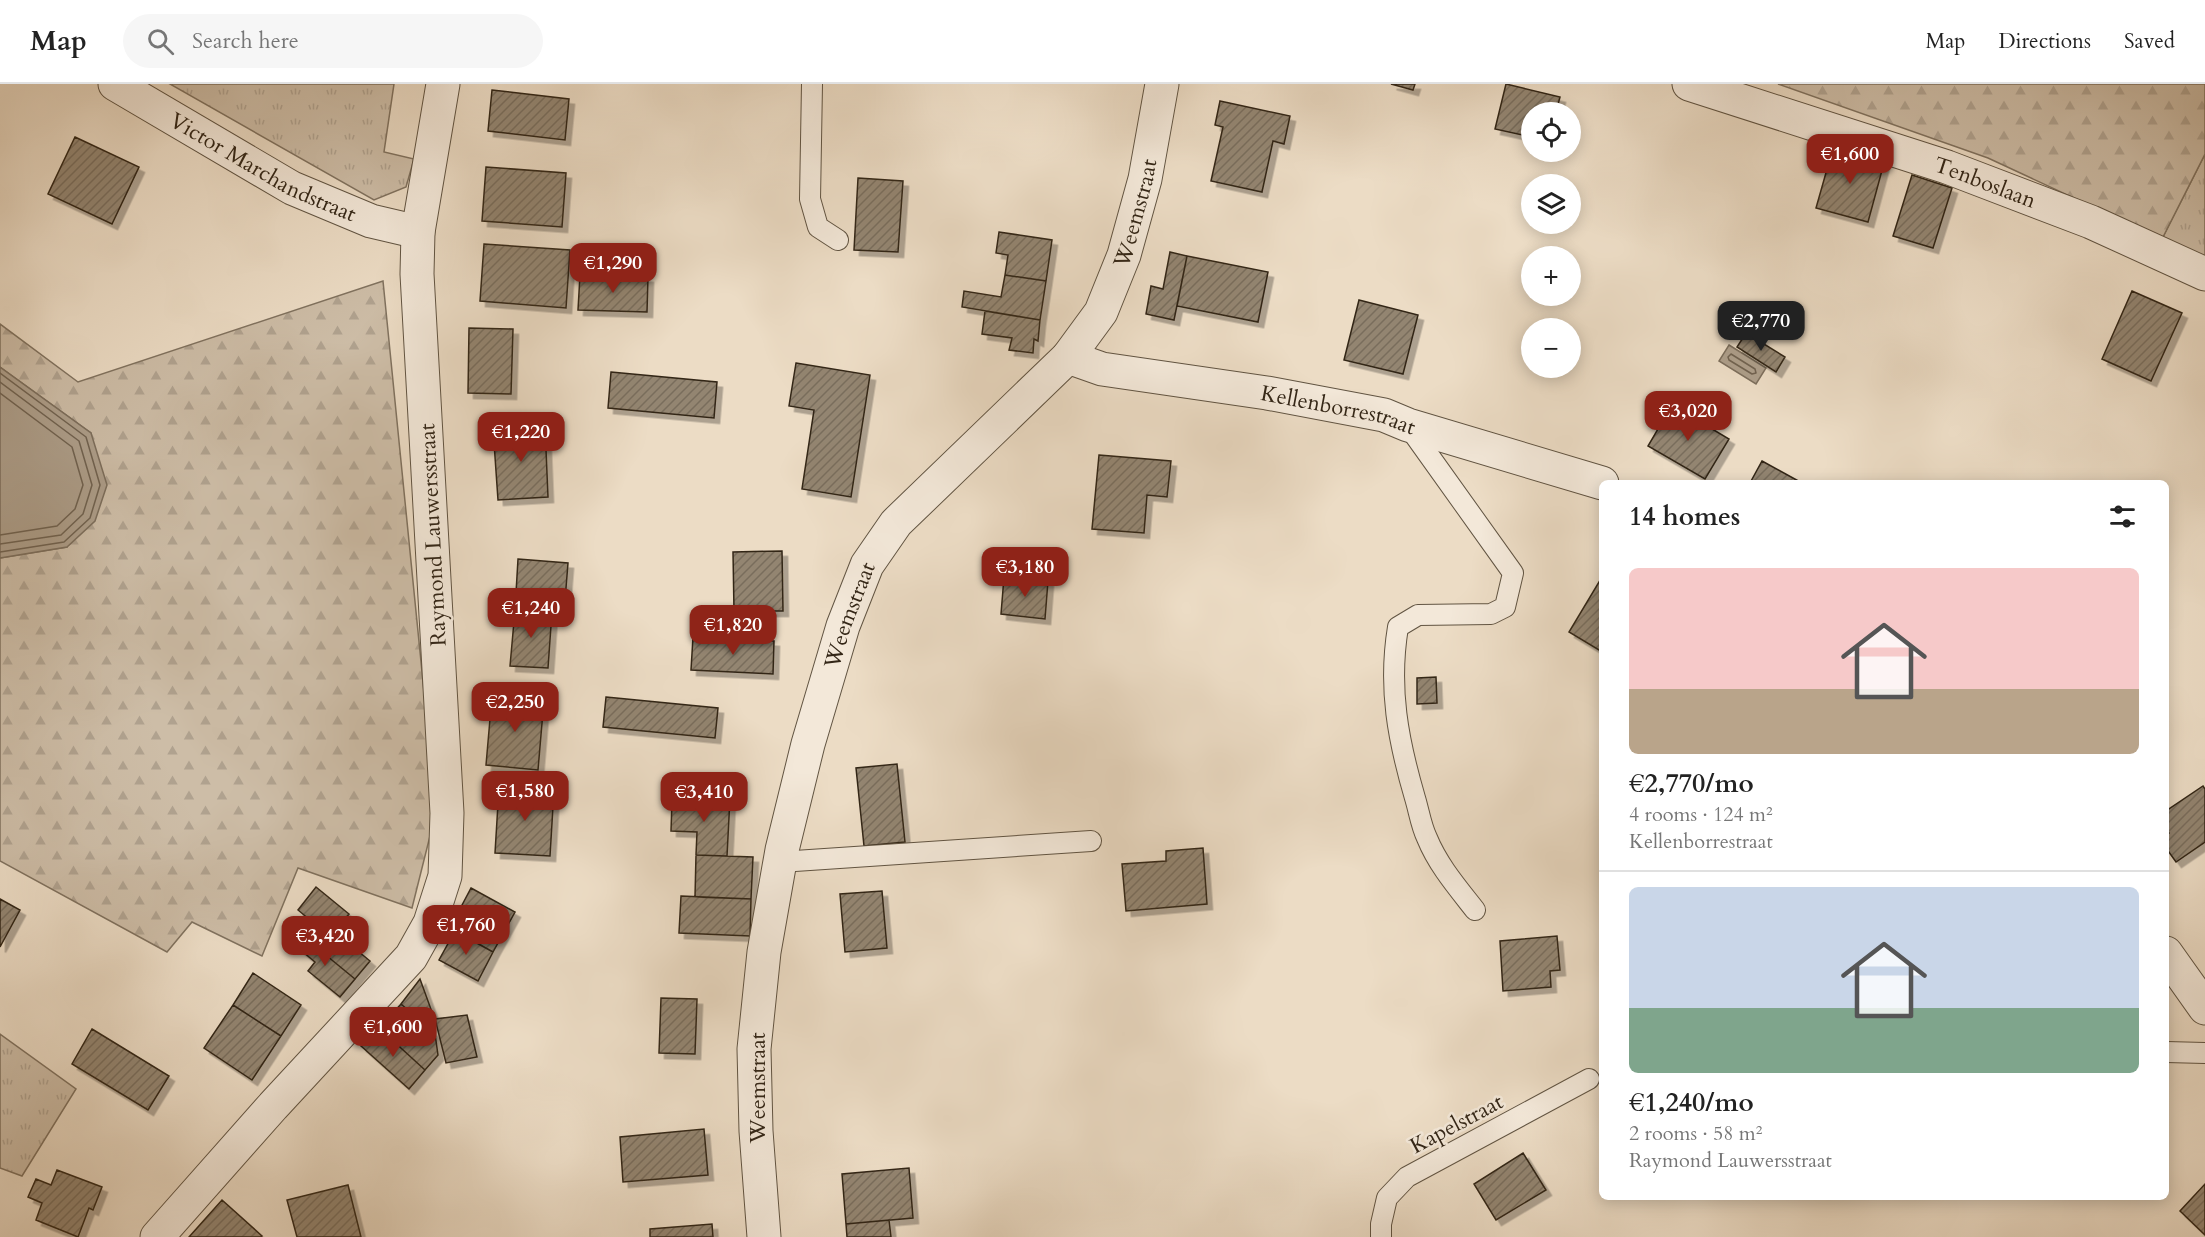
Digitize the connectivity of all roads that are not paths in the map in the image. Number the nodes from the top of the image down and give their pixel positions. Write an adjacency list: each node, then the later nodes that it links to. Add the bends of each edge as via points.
1 (115, 84): 6 (street, Victor Marchandstraat, via 292,188 371,221)
2 (443, 84): 6 (street, Raymond Lauwersstraat)
3 (812, 84): 7 (lane, via 810,199 818,227)
4 (1161, 84): 9 (street, Weemstraat, via 1145,179 1124,255 1101,312)
5 (1689, 84): 8 (street, Tenboslaan, via 1947,167 2091,222)
6 (418, 232): 20 (street, Raymond Lauwersstraat, via 417,274 447,813 445,876 430,923 411,957)
7 (838, 240)
8 (2205, 274)
9 (1068, 357): 10 (street, Kellenborrestraat, via 1102,369 1267,393 1384,415); 13 (street, Weemstraat, via 896,523 867,565 843,626 808,744)
10 (1408, 425): 11 (street, Kellenborrestraat); 14 (lane, via 1513,573 1505,607 1491,614 1418,615 1398,627 1394,654 1395,710 1426,837 1445,873)
11 (1599, 482)
12 (1091, 841): 13 (lane)
13 (780, 862): 21 (street, Weemstraat, via 764,952 754,1049)
14 (1475, 910)
15 (2169, 957): 16 (street)
16 (2205, 1008)
17 (2169, 1053): 18 (lane)
18 (2205, 1053)
19 (1589, 1079): 22 (lane, Kapelstraat, via 1407,1177 1386,1198)
20 (157, 1237)
21 (764, 1237)
22 (1382, 1237)

